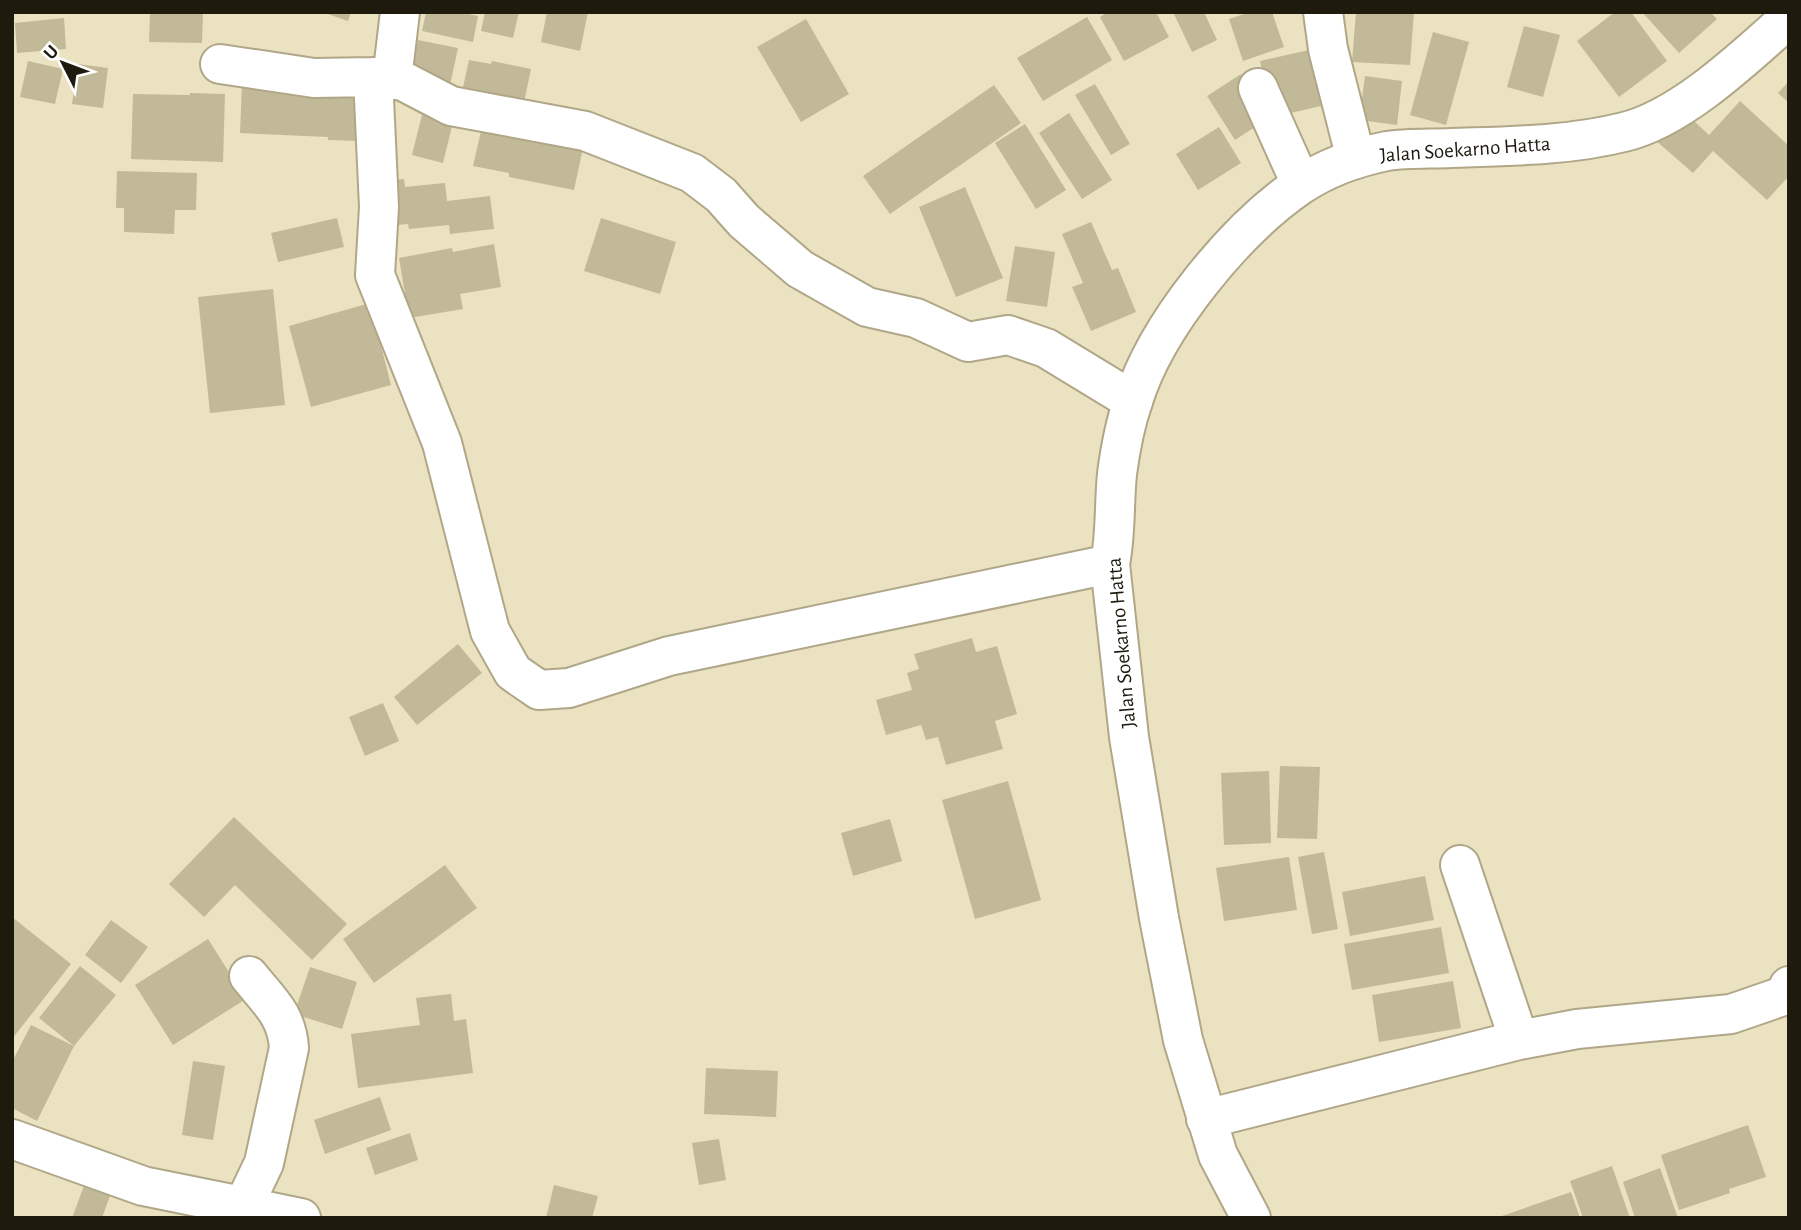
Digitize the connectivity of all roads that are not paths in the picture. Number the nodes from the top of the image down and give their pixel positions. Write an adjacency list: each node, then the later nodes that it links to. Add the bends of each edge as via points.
1 (400, 12): 5 (street)
2 (1323, 12): 7 (street)
3 (1789, 18): 7 (street, Jalan Soekarno Hatta, via 1679,107 1625,132 1549,144 1389,151)
4 (220, 64): 5 (street, via 314,78)
5 (382, 78): 9 (street, via 403,81 451,106 585,131 692,173 800,269 867,307 916,318 968,342 1007,335 1045,348); 10 (street, via 375,275 442,443 490,631 513,672 539,690 569,688 669,656)
6 (1258, 88): 8 (street)
7 (1356, 159): 8 (street, Jalan Soekarno Hatta)
8 (1301, 184): 9 (street, Jalan Soekarno Hatta, via 1241,237 1199,284 1161,337)
9 (1133, 401): 10 (street, Jalan Soekarno Hatta, via 1117,473)
10 (1110, 564): 15 (street, Jalan Soekarno Hatta, via 1129,737 1159,918 1183,1040)
11 (1460, 865): 14 (street)
12 (249, 975): 17 (street, via 280,1014 288,1030 289,1048 264,1163)
13 (1789, 986): 14 (street, via 1786,995 1731,1014 1577,1028)
14 (1519, 1040): 15 (street)
15 (1206, 1119): 19 (street, Jalan Soekarno Hatta, via 1218,1156)
16 (12, 1139): 17 (street, via 143,1186)
17 (244, 1205): 18 (street)
18 (300, 1218)
19 (1251, 1218)

